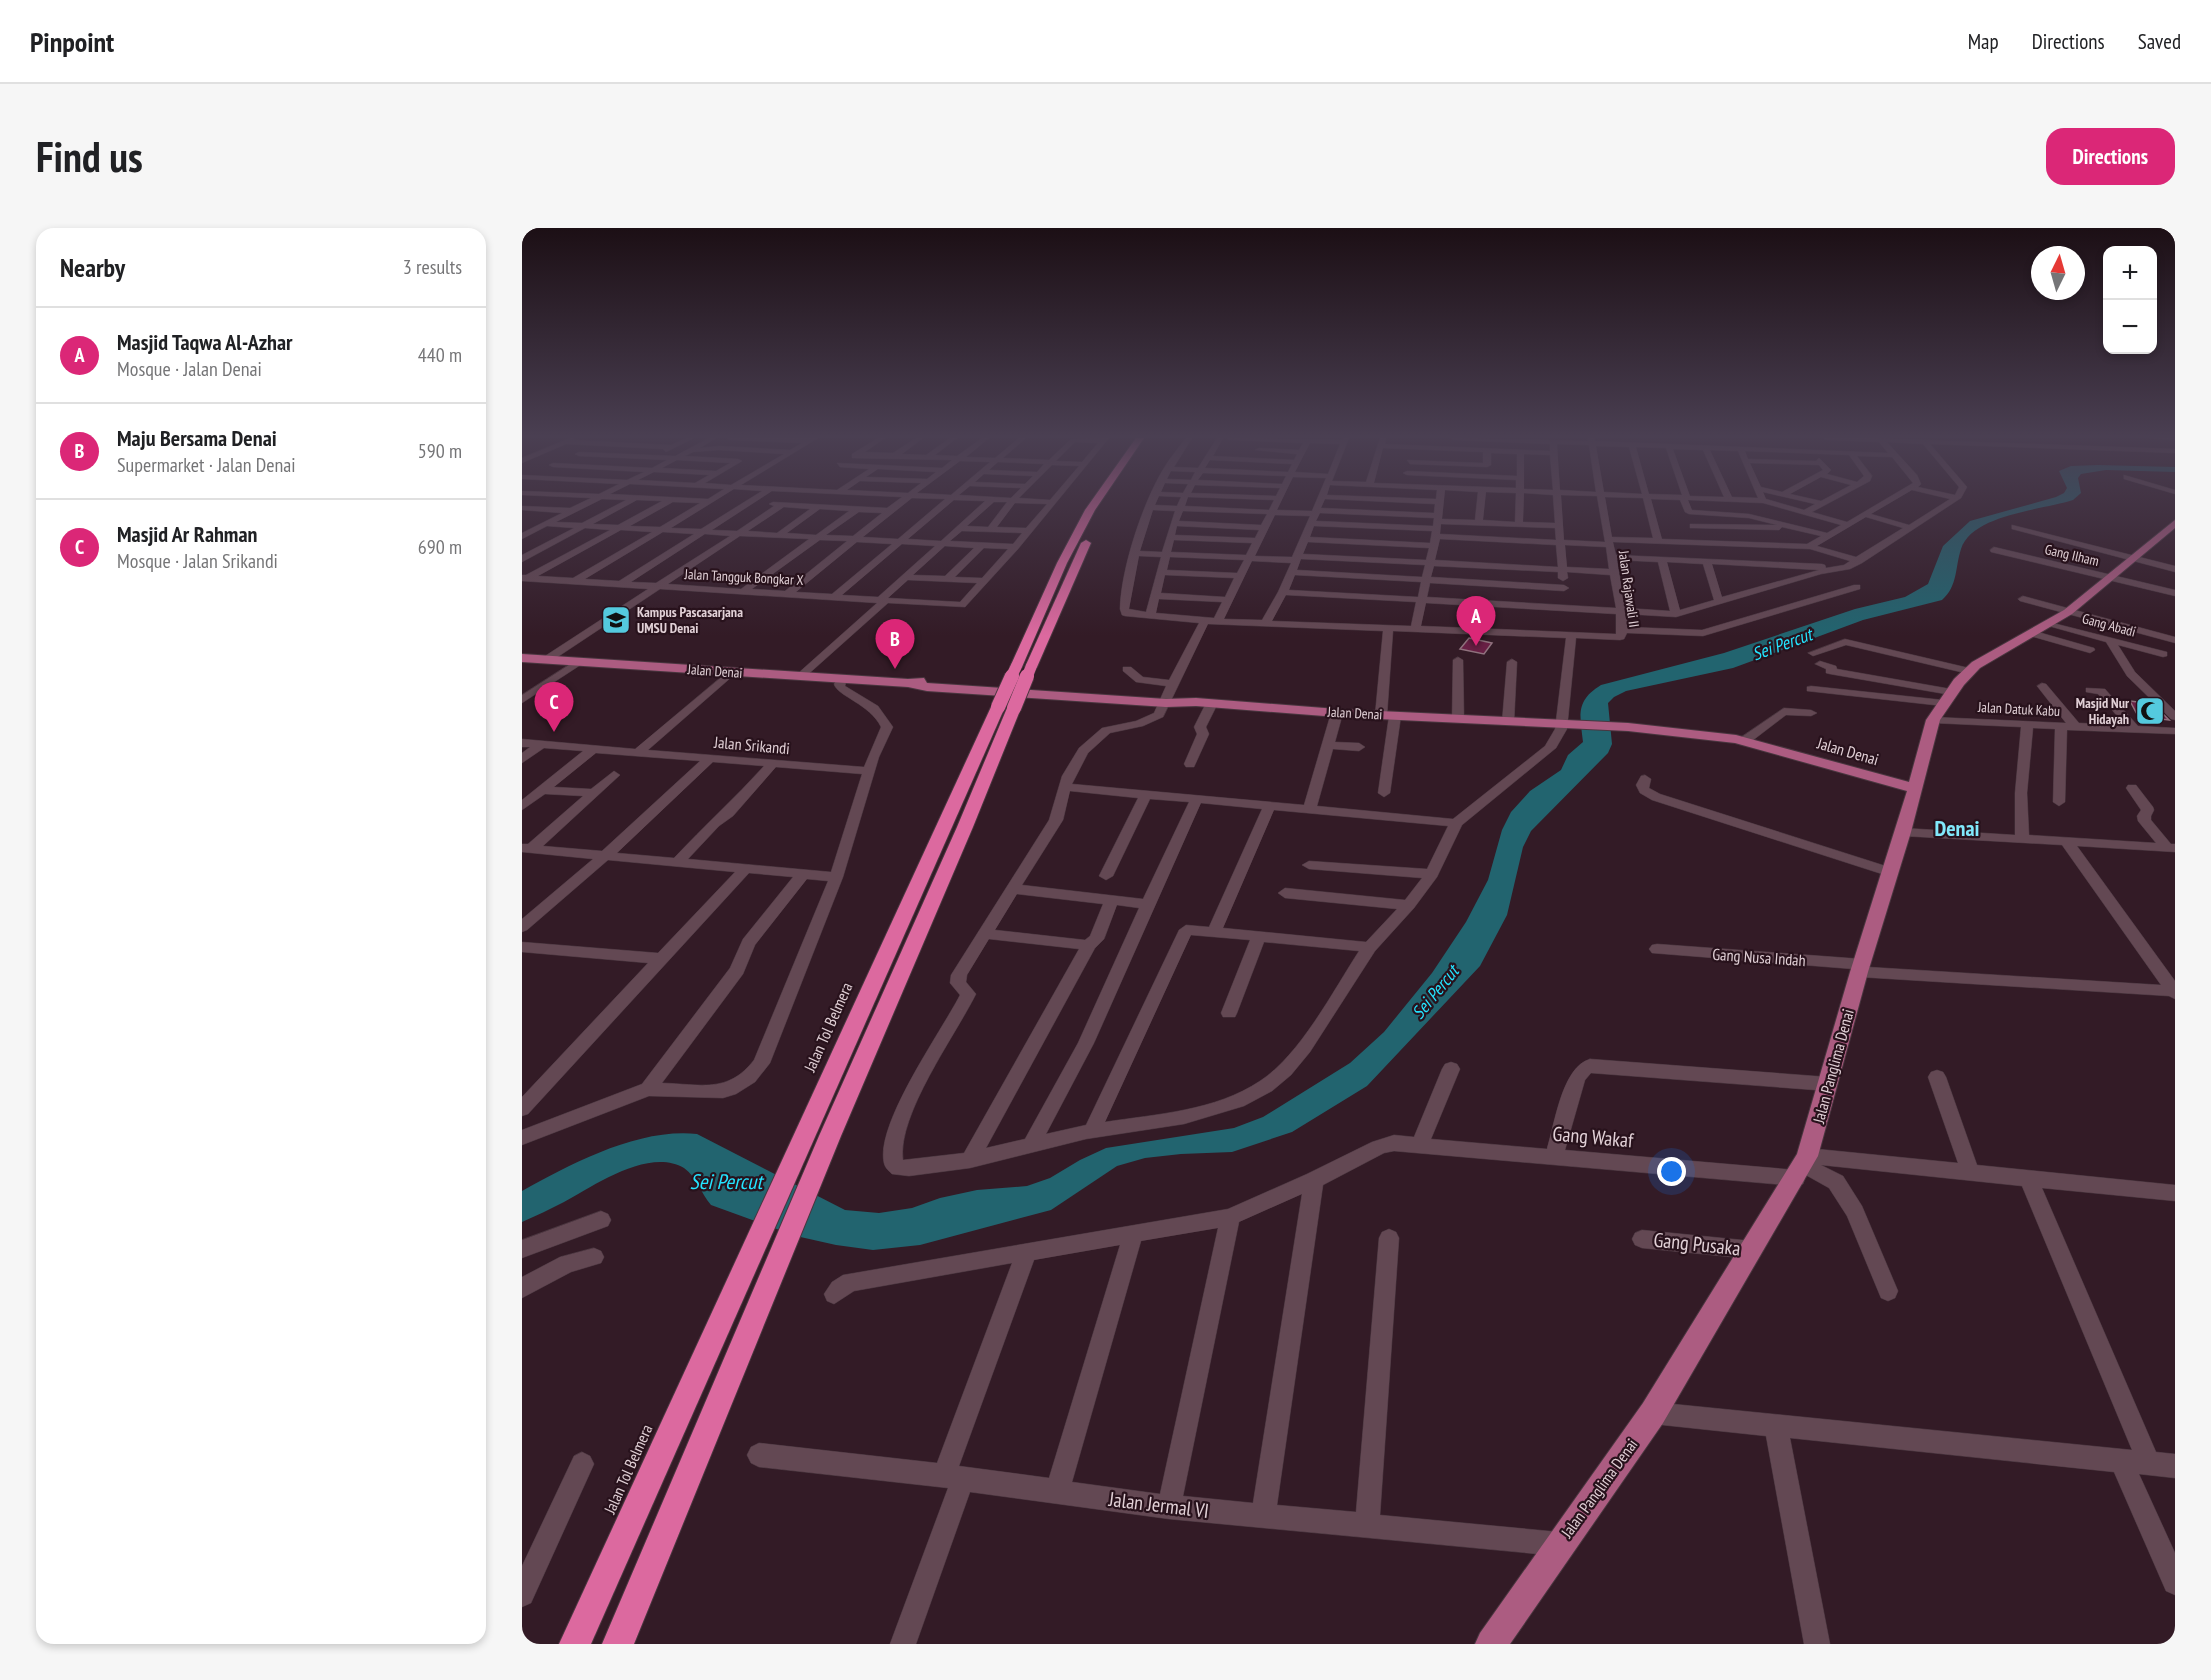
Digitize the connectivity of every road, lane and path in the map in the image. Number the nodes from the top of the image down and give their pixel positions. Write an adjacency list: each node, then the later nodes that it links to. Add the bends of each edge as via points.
1 (586, 504): 37 (street)
2 (625, 504): 53 (street)
3 (664, 504): 57 (street)
4 (704, 504): 62 (street)
5 (745, 504): 65 (street)
6 (766, 504): 30 (street)
7 (821, 504): 31 (street)
8 (899, 504): 38 (street)
9 (944, 504): 75 (street)
10 (986, 504): 58 (street)
11 (1011, 504): 61 (street)
12 (1048, 504): 64 (street)
13 (1094, 504): 167 (highway, Jalan Tol Belmera, bridge, via 1062,563 1016,667)
14 (1107, 504): 167 (highway, Jalan Tol Belmera, bridge, via 1076,562 1031,667)
15 (1150, 504): 32 (street)
16 (1180, 504): 34 (street)
17 (1276, 504): 41 (street)
18 (1319, 504): 39 (street)
19 (1439, 504): 63 (street)
20 (1481, 504): 45 (street)
21 (1519, 504): 50 (street)
22 (1558, 504): 54 (street)
23 (1601, 504): 77 (street, Jalan Rajawali II)
24 (1647, 504): 74 (street)
25 (1687, 504): 40 (street)
26 (1774, 504): 42 (street)
27 (1818, 504): 42 (street)
28 (1885, 504): 43 (street)
29 (1948, 504): 60 (street)
30 (782, 505): 31 (street); 66 (street)
31 (817, 507): 35 (street); 68 (street)
32 (1149, 507): 34 (street); 86 (street)
33 (522, 508): 36 (street)
34 (1178, 508): 41 (street); 46 (street)
35 (857, 509): 38 (street); 70 (street)
36 (550, 510): 37 (street); 44 (street)
37 (572, 511): 49 (street)
38 (889, 511): 72 (street)
39 (1316, 512): 41 (street); 47 (street); 63 (street)
40 (1689, 512): 51 (street, via 1743,515); 55 (street)
41 (1272, 513): 59 (street)
42 (1804, 513): 52 (street)
43 (1866, 515): 52 (street); 60 (street)
44 (522, 517)
45 (1479, 522): 50 (street); 63 (street)
46 (1174, 523): 59 (street); 71 (street)
47 (1311, 523): 63 (street); 73 (street)
48 (2175, 523): 92 (main road, Jalan Panglima Denai)
49 (547, 524): 53 (street); 67 (street)
50 (1519, 524): 54 (street)
51 (1788, 525): 55 (street, via 1773,530); 69 (street)
52 (1850, 525): 69 (street)
53 (584, 526): 57 (street); 93 (street)
54 (1560, 526): 80 (street)
55 (1693, 526): 78 (street)
56 (2015, 527): 92 (street)
57 (619, 528): 62 (street); 107 (street)
58 (960, 528): 61 (street); 79 (street)
59 (1264, 528): 76 (street)
60 (1911, 528): 96 (street)
61 (991, 529): 64 (street)
62 (661, 530): 65 (street); 111 (street)
63 (1437, 530): 73 (street); 85 (street); 97 (street)
64 (1027, 531): 82 (street)
65 (702, 532): 66 (street); 113 (street)
66 (739, 534): 68 (street); 115 (street)
67 (522, 536)
68 (778, 536): 70 (street)
69 (1830, 536): 83 (street)
70 (817, 537): 72 (street); 117 (street)
71 (1170, 537): 76 (street); 87 (street)
72 (856, 539): 75 (street); 119 (street)
73 (1304, 539): 91 (street)
74 (1658, 540): 77 (street); 78 (street)
75 (902, 541): 79 (street); 121 (street)
76 (1257, 542): 90 (street)
77 (1610, 542): 80 (street); 89 (street, Jalan Rajawali II)
78 (1698, 542): 83 (street)
79 (944, 543): 81 (street); 106 (street)
80 (1562, 543): 88 (street); 100 (street)
81 (982, 545): 82 (street); 108 (street)
82 (1015, 547): 112 (street)
83 (1811, 547): 96 (street)
84 (1994, 550): 104 (street, Gang Ilham)
85 (1478, 552): 88 (street); 88 (street); 97 (street)
86 (1133, 553): 87 (street); 132 (street, via 1124,612)
87 (1164, 554): 90 (street); 105 (street)
88 (1519, 554): 100 (street)
89 (1611, 557): 94 (street); 102 (street, Jalan Rajawali II)
90 (1249, 558): 91 (street); 109 (street)
91 (1295, 558): 97 (street); 101 (street)
92 (2132, 558): 99 (street); 104 (main road, Jalan Panglima Denai)
93 (522, 559)
94 (1662, 559): 95 (street); 131 (street)
95 (1707, 561): 98 (street); 127 (street)
96 (1859, 561): 98 (street)
97 (1431, 562): 110 (street)
98 (1843, 568): 103 (street)
99 (2175, 569)
100 (1563, 570): 102 (street); 116 (street)
101 (1291, 572): 110 (street); 118 (street)
102 (1613, 572): 129 (street, Jalan Rajawali II)
103 (1820, 572): 127 (street); 140 (street, via 1857,588 1703,633)
104 (2115, 574): 114 (street); 120 (street); 130 (main road, Jalan Panglima Denai)
105 (1160, 575): 109 (street); 122 (street)
106 (905, 577): 108 (street); 123 (street)
107 (525, 578): 111 (street, Jalan Tangguk Bongkar X)
108 (947, 579): 112 (street)
109 (1240, 579): 125 (street)
110 (1428, 580): 116 (street); 126 (street)
111 (575, 581): 113 (street, Jalan Tangguk Bongkar X)
112 (985, 581): 123 (street, Jalan Tangguk Bongkar X, via 964,604)
113 (621, 584): 115 (street, Jalan Tangguk Bongkar X)
114 (2175, 584)
115 (655, 588): 117 (street, Jalan Tangguk Bongkar X); 148 (street)
116 (1564, 588): 128 (street)
117 (745, 591): 119 (street, Jalan Tangguk Bongkar X)
118 (1283, 592): 126 (street); 135 (street)
119 (789, 593): 121 (street, Jalan Tangguk Bongkar X)
120 (2175, 593)
121 (835, 596): 123 (street, Jalan Tangguk Bongkar X)
122 (1155, 596): 125 (street); 132 (street)
123 (884, 599): 157 (street)
124 (2023, 599): 130 (street)
125 (1229, 600): 134 (street)
126 (1420, 600): 128 (street); 138 (street)
127 (1719, 602): 131 (street)
128 (1566, 608): 129 (street)
129 (1621, 611): 131 (street); 140 (street, Jalan Rajawali II)
130 (2068, 612): 136 (main road, Jalan Panglima Denai); 143 (street)
131 (1676, 614)
132 (1150, 617): 133 (street)
133 (1205, 621): 134 (street); 159 (street)
134 (1218, 621): 135 (street)
135 (1266, 622): 137 (street)
136 (2048, 623): 139 (main road, Jalan Panglima Denai); 142 (street, Gang Abadi)
137 (1388, 628): 138 (street); 170 (street)
138 (1415, 629): 141 (street)
139 (2031, 633): 144 (street); 155 (main road, Jalan Panglima Denai)
140 (1621, 634): 141 (street)
141 (1571, 636): 176 (street)
142 (2109, 639): 146 (street, Gang Abadi); 171 (street, via 2131,674)
143 (2175, 640)
144 (2090, 650)
145 (1813, 653): 155 (street, via 1845,642)
146 (2163, 654)
147 (522, 658): 148 (main road, Jalan Denai)
148 (546, 660): 150 (main road, Jalan Denai)
149 (1458, 660): 172 (street)
150 (578, 662): 156 (main road, Jalan Denai); 163 (street)
151 (1512, 662): 174 (street)
152 (1820, 664): 154 (street, via 1832,668)
153 (1127, 669): 159 (street, via 1140,680)
154 (1830, 671): 162 (street); 165 (street, via 1813,685)
155 (1969, 671): 162 (main road, Jalan Panglima Denai)
156 (731, 672): 157 (main road, Jalan Denai); 187 (street)
157 (800, 676): 158 (main road, Jalan Denai)
158 (842, 679): 164 (main road, Jalan Denai); 192 (street, via 840,688 872,706 887,727)
159 (1172, 684): 164 (street)
160 (2042, 686): 178 (street)
161 (2090, 690): 179 (street, via 2101,691)
162 (1952, 692): 165 (main road, Jalan Panglima Denai)
163 (522, 700)
164 (1166, 700): 166 (main road, Jalan Denai); 195 (street, via 1152,720 1106,730 1083,751)
165 (1943, 703): 173 (main road, Jalan Panglima Denai)
166 (1212, 704): 168 (main road, Jalan Denai); 191 (street, via 1200,727 1203,734)
167 (1006, 707): 282 (highway, Jalan Tol Belmera, via 805,1136); 283 (highway, Jalan Tol Belmera, via 961,838 830,1136)
168 (1337, 713): 170 (main road, Jalan Denai); 184 (street)
169 (1811, 713): 181 (street, via 1784,711)
170 (1388, 715): 172 (main road, Jalan Denai); 200 (street)
171 (2175, 717)
172 (1458, 719): 174 (main road, Jalan Denai)
173 (1933, 720): 175 (street, Jalan Datuk Kabu); 196 (main road, Jalan Panglima Denai)
174 (1511, 722): 176 (main road, Jalan Denai)
175 (2027, 725): 177 (street, Jalan Datuk Kabu); 209 (street, via 2020,794)
176 (1567, 726): 181 (main road, Jalan Denai); 207 (street, via 1550,748)
177 (2061, 726): 178 (street, Jalan Datuk Kabu); 203 (street)
178 (2076, 727): 179 (street, Jalan Datuk Kabu)
179 (2135, 729): 180 (street, Jalan Datuk Kabu)
180 (2175, 731)
181 (1744, 741): 196 (main road, Jalan Denai)
182 (522, 744): 183 (street, Jalan Srikandi)
183 (542, 744): 186 (street, Jalan Srikandi); 189 (street)
184 (1328, 745): 185 (street); 206 (street)
185 (1359, 747)
186 (593, 748): 187 (street, Jalan Srikandi); 198 (street)
187 (638, 752): 188 (street, Jalan Srikandi)
188 (711, 757): 190 (street, Jalan Srikandi); 213 (street)
189 (522, 759)
190 (773, 763): 192 (street, Jalan Srikandi); 214 (street)
191 (1190, 764)
192 (869, 771): 221 (street)
193 (614, 775): 199 (street)
194 (1645, 779): 217 (street, via 1644,790 1656,797)
195 (1064, 787): 201 (street); 222 (street, via 1056,820)
196 (1914, 788): 208 (main road, Jalan Panglima Denai)
197 (2132, 788): 212 (street, via 2148,810 2145,821)
198 (542, 790): 199 (street); 205 (street)
199 (595, 793): 211 (street)
200 (1383, 793)
201 (1146, 795): 202 (street); 220 (street)
202 (1197, 799): 204 (street); 225 (street)
203 (2059, 802)
204 (1270, 805): 206 (street); 228 (street)
205 (522, 806)
206 (1310, 808): 207 (street)
207 (1456, 823): 219 (street)
208 (1903, 832): 209 (street); 217 (main road, Jalan Panglima Denai)
209 (2022, 839): 210 (street)
210 (2066, 842): 212 (street); 237 (street)
211 (524, 848): 213 (street)
212 (2171, 848)
213 (606, 855): 214 (street); 227 (street)
214 (678, 862): 216 (street)
215 (1309, 865): 219 (street)
216 (746, 868): 218 (street); 235 (street)
217 (1890, 872): 236 (main road, Jalan Panglima Denai)
218 (803, 874): 221 (street); 242 (street, via 748,943 737,970)
219 (1432, 874): 226 (street)
220 (1106, 876)
221 (836, 877): 242 (street, via 761,1064 748,1080 723,1091)
222 (1013, 889): 224 (street); 229 (street)
223 (1285, 893): 226 (street)
224 (1111, 901): 225 (street); 231 (street, via 1096,939)
225 (1148, 904): 247 (street, via 1086,1043)
226 (1409, 906): 233 (street)
227 (522, 927)
228 (1214, 932): 230 (street); 244 (street, via 1185,932)
229 (985, 934): 231 (street); 249 (street, via 959,975 958,983 968,994 964,1005 908,1104 892,1142 893,1162 899,1168)
230 (1259, 936): 233 (street); 238 (street)
231 (1087, 946): 249 (street)
232 (522, 947): 235 (street)
233 (1370, 947): 244 (street, via 1304,1048 1266,1086 1238,1101 1198,1113)
234 (1657, 949): 236 (street, Gang Nusa Indah)
235 (661, 959): 243 (street)
236 (1860, 968): 237 (street, Gang Nusa Indah); 241 (main road, Jalan Panglima Denai)
237 (2174, 992)
238 (1229, 1013)
239 (1451, 1069): 246 (street)
240 (1936, 1077): 251 (street)
241 (1828, 1084): 248 (street, via 1586,1067 1577,1077); 250 (main road, Jalan Panglima Denai)
242 (648, 1089): 245 (street)
243 (522, 1109)
244 (1092, 1131): 247 (street)
245 (522, 1138)
246 (1420, 1144): 248 (street, Gang Wakaf); 253 (street, Gang Wakaf, via 1386,1144)
247 (1031, 1145): 249 (street)
248 (1554, 1156): 250 (street, Gang Wakaf)
249 (970, 1160)
250 (1802, 1166): 251 (street, Gang Wakaf); 261 (main road, Jalan Panglima Denai); 265 (street, via 1836,1182 1855,1212)
251 (1971, 1174): 252 (street, Gang Wakaf)
252 (2028, 1178): 254 (street, Gang Wakaf); 271 (street)
253 (1314, 1180): 255 (street); 277 (street)
254 (2175, 1193)
255 (1230, 1217): 257 (street); 276 (street)
256 (601, 1220): 260 (street)
257 (1133, 1235): 262 (street); 275 (street)
258 (1389, 1239): 278 (street)
259 (1642, 1239): 261 (street, Gang Pusaka)
260 (522, 1249)
261 (1752, 1250): 267 (main road, Jalan Panglima Denai)
262 (1027, 1251): 266 (street, via 850,1282); 274 (street)
263 (594, 1257): 264 (street, via 567,1264)
264 (522, 1288)
265 (1888, 1291)
266 (834, 1294)
267 (1653, 1413): 268 (street); 279 (main road, Jalan Panglima Denai)
268 (1776, 1425): 270 (street); 286 (street)
269 (759, 1455): 274 (street, Jalan Jermal VI)
270 (2121, 1461): 271 (street); 280 (street)
271 (2149, 1463): 273 (street)
272 (582, 1464): 281 (street)
273 (2175, 1466)
274 (953, 1478): 275 (street, Jalan Jermal VI); 284 (street)
275 (1057, 1492): 276 (street, Jalan Jermal VI)
276 (1169, 1507): 277 (street, Jalan Jermal VI)
277 (1263, 1517): 278 (street, Jalan Jermal VI)
278 (1367, 1526): 279 (street, Jalan Jermal VI)
279 (1559, 1544): 285 (main road, Jalan Panglima Denai)
280 (2175, 1582)
281 (522, 1594)
282 (575, 1644)
283 (618, 1644)
284 (903, 1644)
285 (1491, 1644)
286 (1817, 1644)

